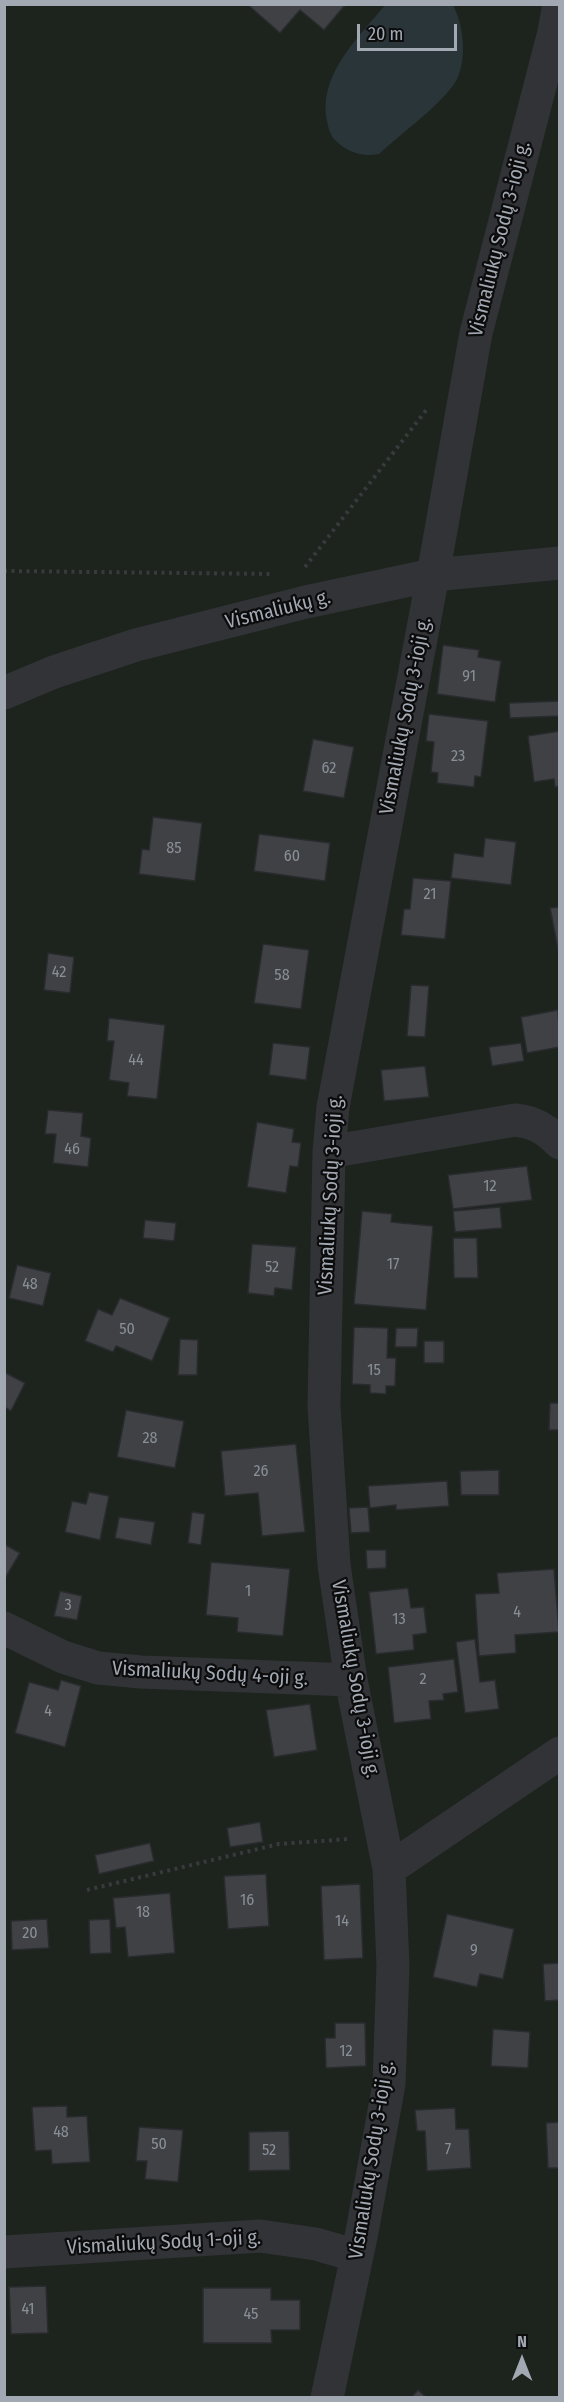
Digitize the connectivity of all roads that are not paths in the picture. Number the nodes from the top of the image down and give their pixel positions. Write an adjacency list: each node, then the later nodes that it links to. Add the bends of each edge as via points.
1 (558, 4): 3 (street, Vismaliukų Sodų 3-ioji g., via 476,333)
2 (560, 563): 3 (street, Vismaliukų g.)
3 (433, 575): 4 (street, Vismaliukų g., via 136,645); 6 (street, Vismaliukų Sodų 3-ioji g., via 340,1060)
4 (4, 693)
5 (560, 1143): 6 (street, via 548,1130 515,1120)
6 (329, 1152): 8 (street, Vismaliukų Sodų 3-ioji g., via 324,1406 334,1565)
7 (4, 1628): 8 (street, Vismaliukų Sodų 4-oji g., via 63,1657 99,1668)
8 (351, 1680): 10 (street, Vismaliukų Sodų 3-ioji g.)
9 (560, 1753): 10 (street)
10 (389, 1869): 12 (street, Vismaliukų Sodų 3-ioji g., via 393,1965 389,2084)
11 (4, 2252): 12 (street, Vismaliukų Sodų 1-oji g., via 260,2236 316,2244)
12 (357, 2256): 13 (street, Vismaliukų Sodų 3-ioji g.)
13 (327, 2397)

